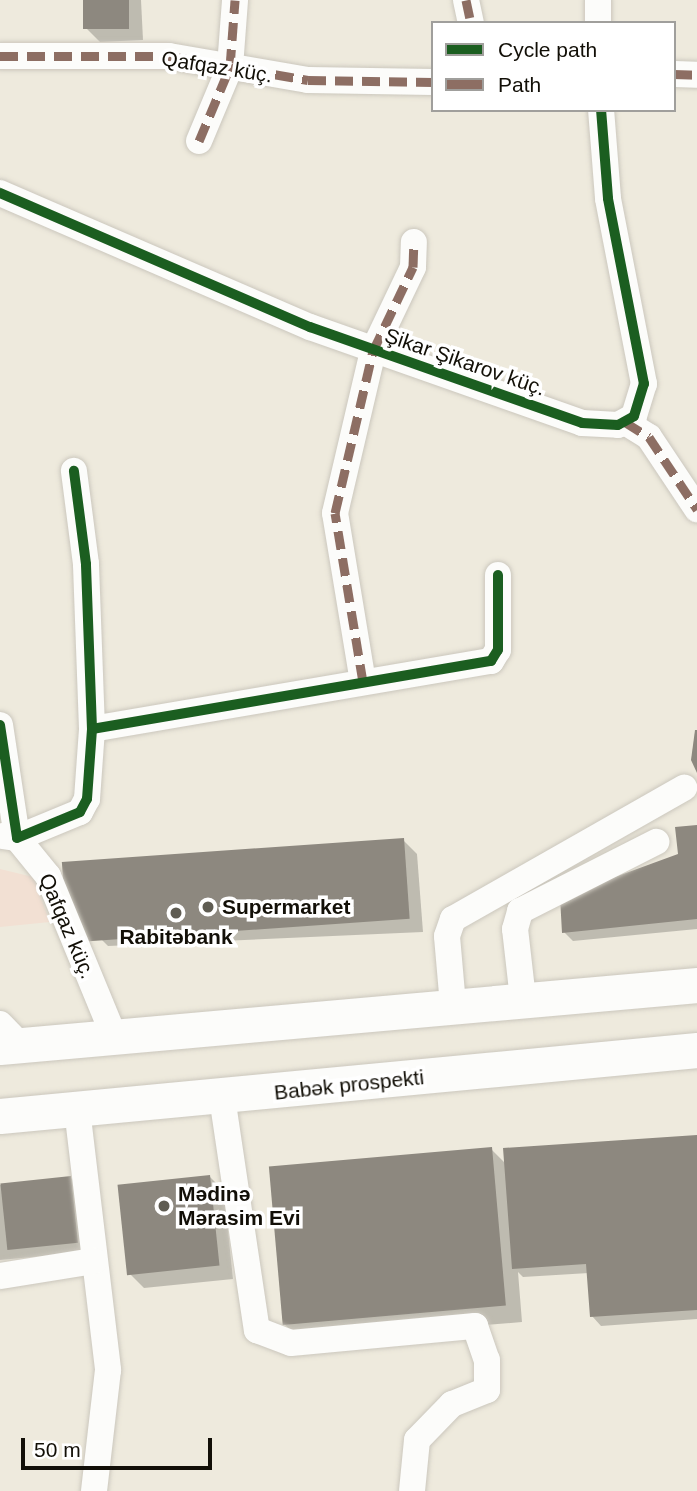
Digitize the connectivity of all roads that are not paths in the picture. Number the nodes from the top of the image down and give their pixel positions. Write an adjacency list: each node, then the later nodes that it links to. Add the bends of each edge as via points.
1 (235, 0): 7 (street)
2 (466, 0): 4 (street)
3 (598, 0): 5 (street)
4 (471, 21)
5 (598, 21)
6 (0, 56): 7 (street, Qafqaz küç., via 169,56)
7 (230, 66): 10 (street, Qafqaz küç., via 335,83); 12 (street)
8 (676, 74): 9 (street)
9 (697, 75)
10 (431, 82)
11 (601, 112): 16 (street, via 608,198 643,384 639,408)
12 (199, 141)
13 (0, 192): 15 (street, Şikar Şikarov küç.)
14 (414, 242): 15 (street, via 413,267)
15 (373, 351): 16 (street, Şikar Şikarov küç., via 582,423); 20 (street, via 335,513)
16 (625, 422): 18 (street, via 649,437)
17 (74, 471): 22 (street, via 86,564)
18 (697, 509)
19 (498, 575): 20 (street, via 498,650 491,661)
20 (363, 682): 22 (street)
21 (0, 725): 24 (street)
22 (92, 729): 24 (street, via 87,799 80,812)
23 (684, 788): 28 (street, via 453,919 447,936)
24 (8, 837): 29 (street, Qafqaz küç., via 48,876)
25 (656, 842): 27 (street, via 520,911 515,929)
26 (697, 985): 27 (main road)
27 (523, 999): 28 (main road)
28 (453, 1005): 29 (main road)
29 (114, 1036): 30 (main road)
30 (7, 1039)
31 (697, 1050): 32 (main road, Babək prospekti)
32 (222, 1097): 33 (main road, Babək prospekti); 38 (street, via 257,1330 291,1343 475,1326 487,1360 487,1391 452,1404 418,1440)
33 (77, 1109): 34 (main road, Babək prospekti); 35 (street)
34 (0, 1116)
35 (94, 1261): 36 (street); 37 (street, via 108,1370)
36 (0, 1276)
37 (94, 1491)
38 (412, 1491)

